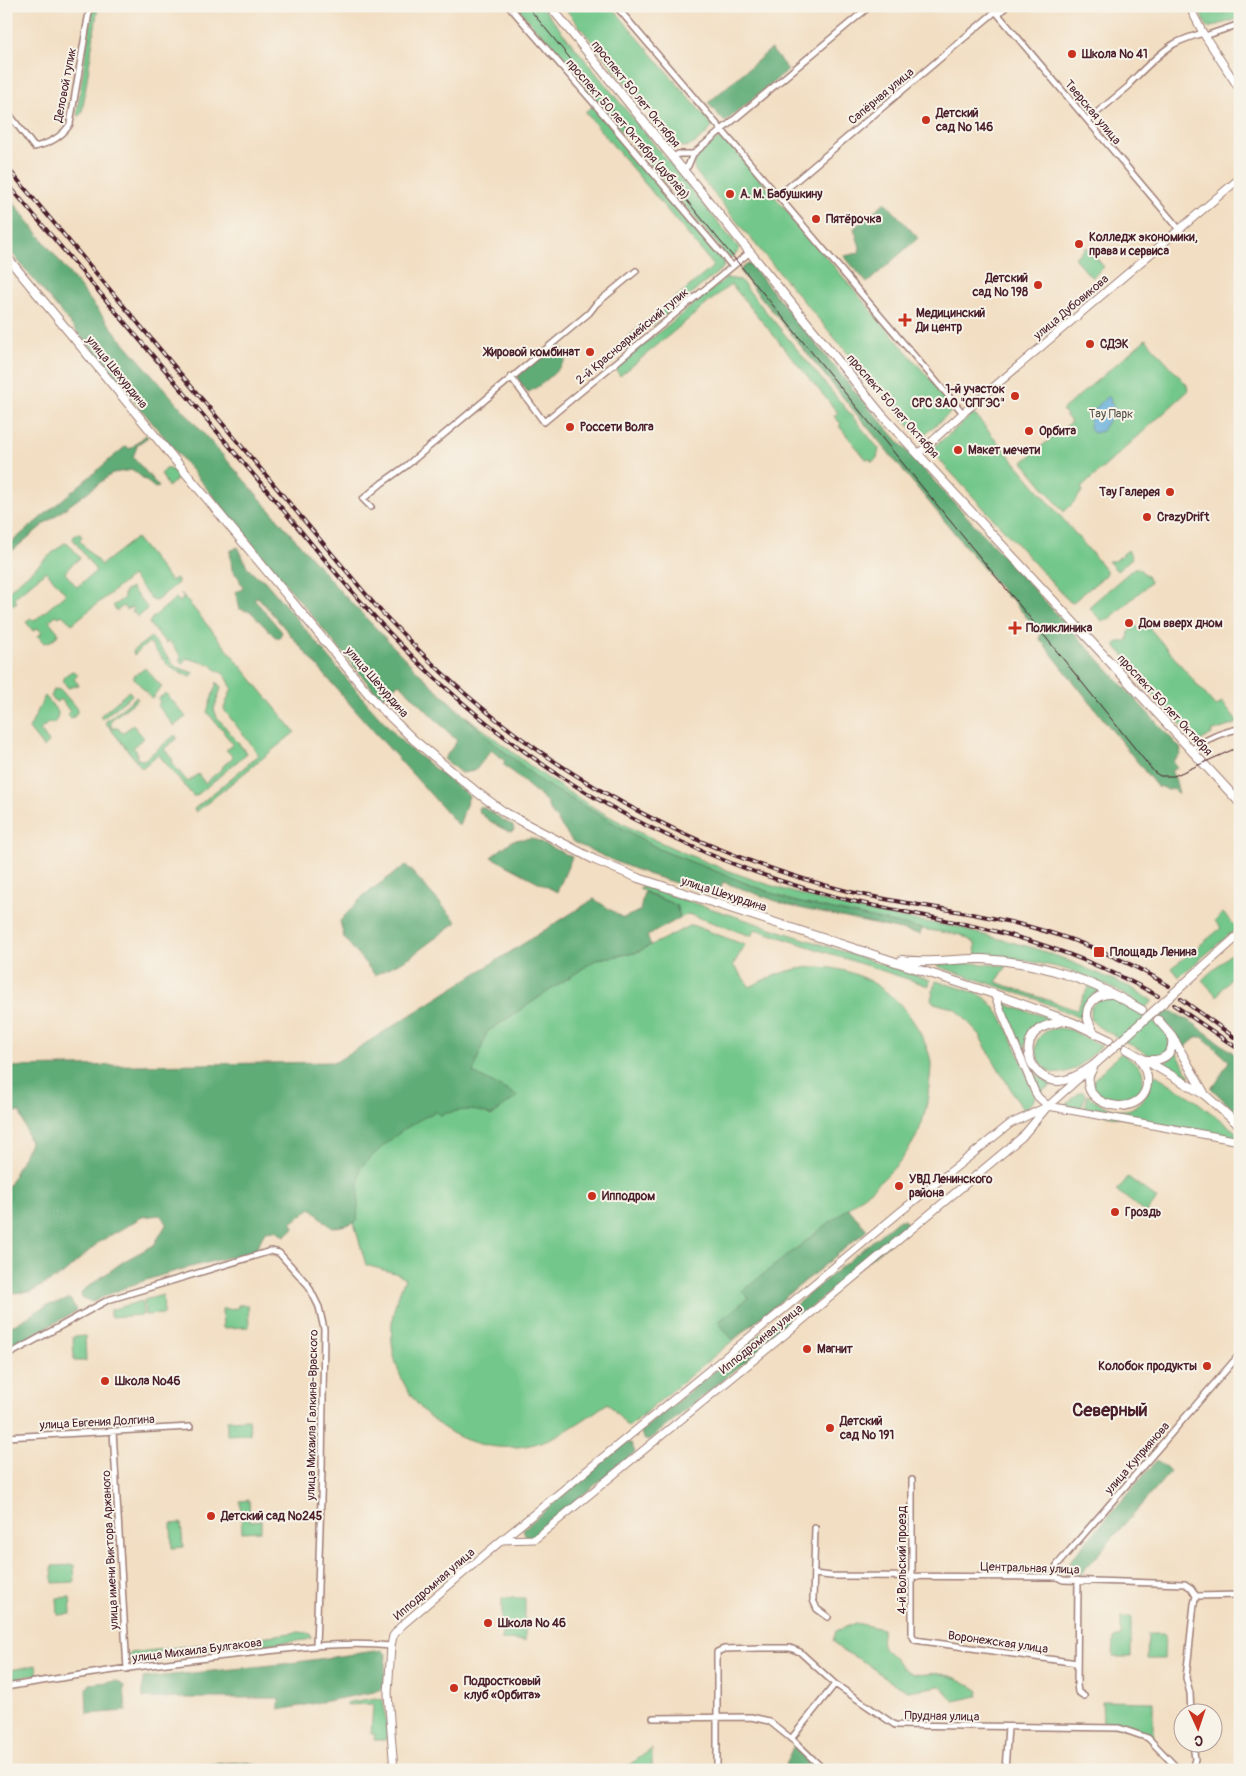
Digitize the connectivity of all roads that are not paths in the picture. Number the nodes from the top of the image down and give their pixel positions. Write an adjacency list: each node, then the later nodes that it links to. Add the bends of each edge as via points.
1 (90, 6): 13 (street, Деловой тупик, via 70,124 65,132 42,146 34,147)
2 (509, 6): 24 (street, проспект 50 лет Октября (дублёр))
3 (550, 6): 17 (main road, проспект 50 лет Октября)
4 (616, 6): 15 (street)
5 (870, 6): 15 (street)
6 (991, 6): 9 (street, Тверская улица)
7 (1007, 6): 9 (street, Сапёрная улица)
8 (1189, 6): 11 (street)
9 (997, 13): 14 (street, Тверская улица); 20 (street, Сапёрная улица)
10 (1240, 24): 11 (street)
11 (1204, 34): 12 (street); 14 (street, via 1173,44)
12 (1240, 90)
13 (6, 110)
14 (1088, 120): 21 (street, Тверская улица)
15 (722, 130): 16 (street); 20 (street)
16 (693, 154): 17 (street, via 678,154); 18 (street)
17 (673, 158): 18 (main road, проспект 50 лет Октября)
18 (683, 170): 22 (main road, проспект 50 лет Октября)
19 (1240, 178): 21 (street, улица Дубовикова)
20 (778, 196): 27 (street)
21 (1180, 230): 27 (street, улица Дубовикова)
22 (750, 252): 24 (street, 2-й Красноармейский тупик); 28 (main road, проспект 50 лет Октября, via 882,415)
23 (6, 256): 34 (main road, улица Шехурдина, via 377,704 440,764 504,812 605,864 638,878)
24 (732, 266): 26 (street, 2-й Красноармейский тупик, via 544,422)
25 (636, 271): 26 (street)
26 (511, 377): 29 (street, via 363,500)
27 (963, 413): 28 (street, улица Дубовикова)
28 (918, 454): 31 (main road, проспект 50 лет Октября)
29 (371, 507)
30 (1240, 729): 31 (street)
31 (1191, 750): 32 (main road, проспект 50 лет Октября)
32 (1240, 803)
33 (1240, 934): 47 (main road, bridge)
34 (888, 958): 35 (main road, улица Шехурдина, via 914,962); 36 (main road, улица Шехурдина)
35 (938, 960): 36 (main road, via 932,964); 38 (main road, улица Шехурдина, via 981,959 1047,968)
36 (938, 976): 37 (main road, улица Шехурдина)
37 (994, 994): 40 (main road, улица Шехурдина); 49 (street, via 1035,1092)
38 (1117, 995): 39 (main road, улица Шехурдина); 42 (main road, via 1099,996 1090,1004 1087,1018)
39 (1142, 1010)
40 (1067, 1020): 42 (main road, улица Шехурдина); 47 (main road, via 1036,1032 1029,1050 1032,1064 1045,1077 1058,1081 1083,1073)
41 (1158, 1020): 43 (main road)
42 (1094, 1032): 44 (main road, улица Шехурдина)
43 (1172, 1036): 46 (main road, via 1168,1056 1159,1059); 48 (main road)
44 (1109, 1040)
45 (1126, 1049): 46 (main road)
46 (1142, 1057): 47 (main road, via 1147,1085 1137,1100 1126,1106 1111,1106 1092,1093 1089,1076); 48 (main road)
47 (1094, 1065): 49 (street)
48 (1205, 1095): 50 (main road)
49 (1048, 1106): 51 (street); 59 (street, Ипподромная улица, via 1010,1124); 59 (street, Ипподромная улица, via 1026,1134 535,1539)
50 (1240, 1126)
51 (1240, 1140)
52 (1240, 1354): 62 (street, улица Куприянова, via 1057,1565)
53 (6, 1356): 68 (street, улица Михаила Галкина-Враского, via 108,1300 272,1251 279,1253 312,1291 324,1329)
54 (190, 1427): 55 (street, улица Евгения Долгина)
55 (113, 1431): 56 (street, улица Евгения Долгина); 71 (street, улица имени Виктора Аржаного)
56 (6, 1437)
57 (912, 1480): 61 (street, 4-й Вольский проезд)
58 (815, 1528): 60 (street)
59 (502, 1540): 69 (street, Ипподромная улица, via 401,1626)
60 (814, 1574): 61 (street, Центральная улица); 66 (street, via 814,1604)
61 (913, 1576): 62 (street, Центральная улица); 67 (street, 4-й Вольский проезд, via 912,1635)
62 (1058, 1578): 63 (street, Центральная улица)
63 (1078, 1580): 65 (street, Центральная улица, via 1185,1584); 70 (street)
64 (1240, 1595): 65 (street)
65 (1196, 1596): 75 (street, via 1186,1678)
66 (828, 1617)
67 (915, 1640): 70 (street, Воронежская улица)
68 (316, 1646): 69 (street, улица Михаила Булгакова); 71 (street, улица Михаила Булгакова)
69 (390, 1646): 81 (street, Ипподромная улица, via 388,1694)
70 (1077, 1663): 74 (street, via 1078,1692)
71 (127, 1668): 73 (street, улица Михаила Булгакова)
72 (835, 1684): 76 (street, Прудная улица, via 800,1652 790,1648 724,1649 717,1652); 78 (street, Прудная улица, via 895,1725); 79 (street)
73 (6, 1687)
74 (1084, 1696)
75 (1191, 1704)
76 (716, 1716): 77 (street); 79 (street, via 769,1721); 82 (street)
77 (653, 1718)
78 (1008, 1727): 84 (street); 85 (street, Прудная улица, via 1119,1728 1148,1738)
79 (791, 1738): 83 (street)
80 (1194, 1754): 86 (street)
81 (394, 1770)
82 (717, 1770)
83 (824, 1770)
84 (1005, 1770)
85 (1179, 1770)
86 (1192, 1770)

